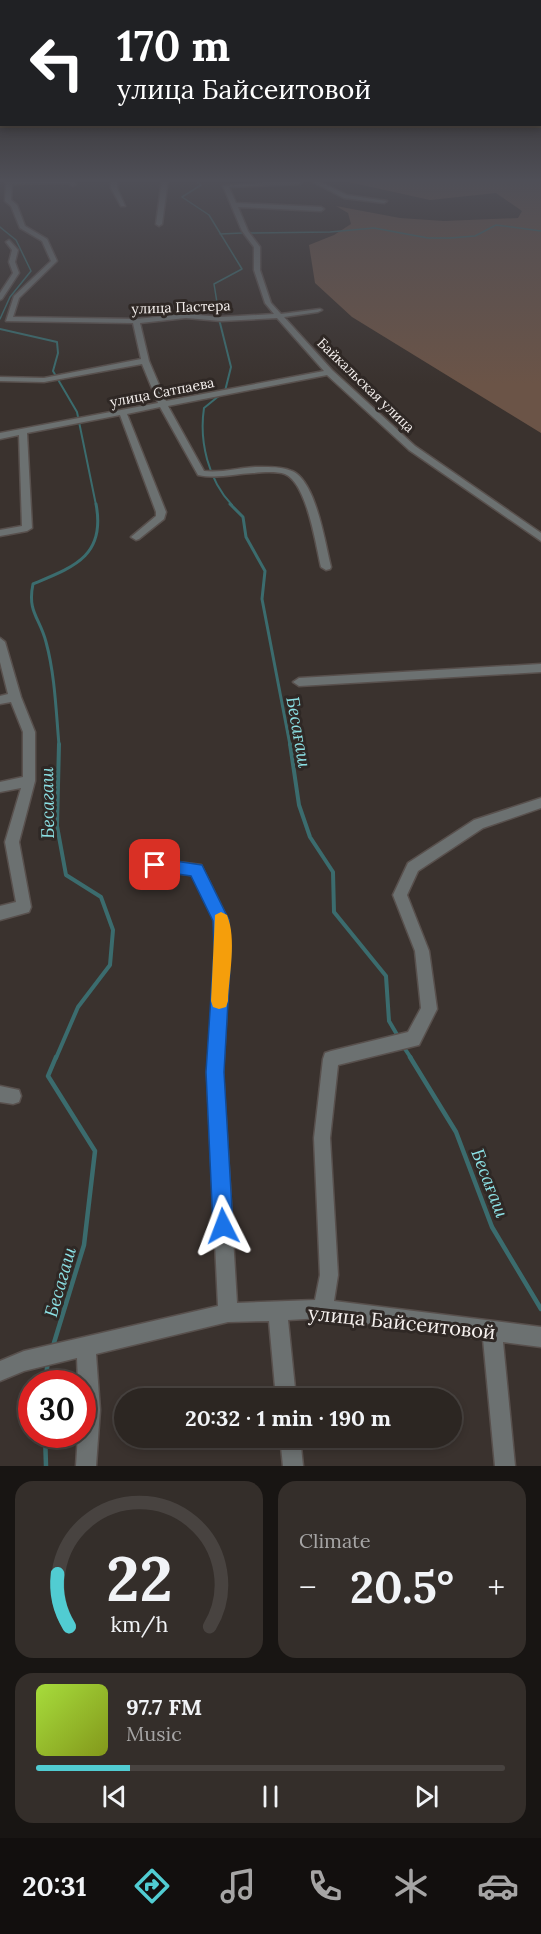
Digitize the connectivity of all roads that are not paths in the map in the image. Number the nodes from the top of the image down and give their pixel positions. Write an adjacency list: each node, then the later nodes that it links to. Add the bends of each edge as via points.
1 (13, 247): 5 (street)
2 (48, 247): 9 (street, улица Пастера, via 54,261 16,297 9,319)
3 (257, 247): 8 (street, Байкальская улица, via 257,270 268,303)
4 (0, 262): 5 (street)
5 (12, 262): 6 (street, via 16,273)
6 (0, 298)
7 (318, 310): 8 (street, улица Пастера)
8 (279, 316): 9 (street, улица Пастера); 11 (street, Байкальская улица)
9 (136, 321): 10 (street)
10 (145, 361): 12 (street, via 44,380); 13 (street)
11 (330, 372): 13 (street, улица Сатпаева); 19 (street, Байкальская улица, via 412,448)
12 (0, 379)
13 (163, 405): 14 (street, улица Сатпаева); 20 (street, via 201,473 290,472 298,479 306,494)
14 (123, 413): 15 (street, улица Сатпаева); 18 (street, via 161,512 161,517)
15 (23, 432): 16 (street, улица Сатпаева); 17 (street, via 27,528)
16 (0, 436)
17 (0, 534)
18 (136, 537)
19 (541, 538)
20 (326, 567)
21 (0, 642): 24 (street)
22 (541, 668): 23 (street)
23 (299, 682)
24 (15, 697): 25 (street); 26 (street, via 29,732)
25 (0, 700)
26 (29, 781): 27 (street); 30 (street, via 12,842 24,907)
27 (0, 788)
28 (541, 803): 31 (street, via 479,824 413,867 400,895 422,951 429,1009 413,1039 331,1059 322,1138 329,1275)
29 (155, 865): 33 (street, via 196,869 221,920 223,950 215,1072)
30 (0, 913)
31 (323, 1309): 32 (street, улица Байсеитовой); 34 (street, улица Байсеитовой)
32 (278, 1312): 33 (street, улица Байсеитовой); 38 (street)
33 (228, 1313): 36 (street, улица Байсеитовой)
34 (492, 1331): 35 (street, улица Байсеитовой); 42 (street)
35 (541, 1337)
36 (76, 1349): 37 (street, улица Байсеитовой); 40 (street, via 90,1410)
37 (0, 1371)
38 (285, 1388)
39 (291, 1448): 41 (street)
40 (89, 1463)
41 (293, 1466)
42 (504, 1466)

